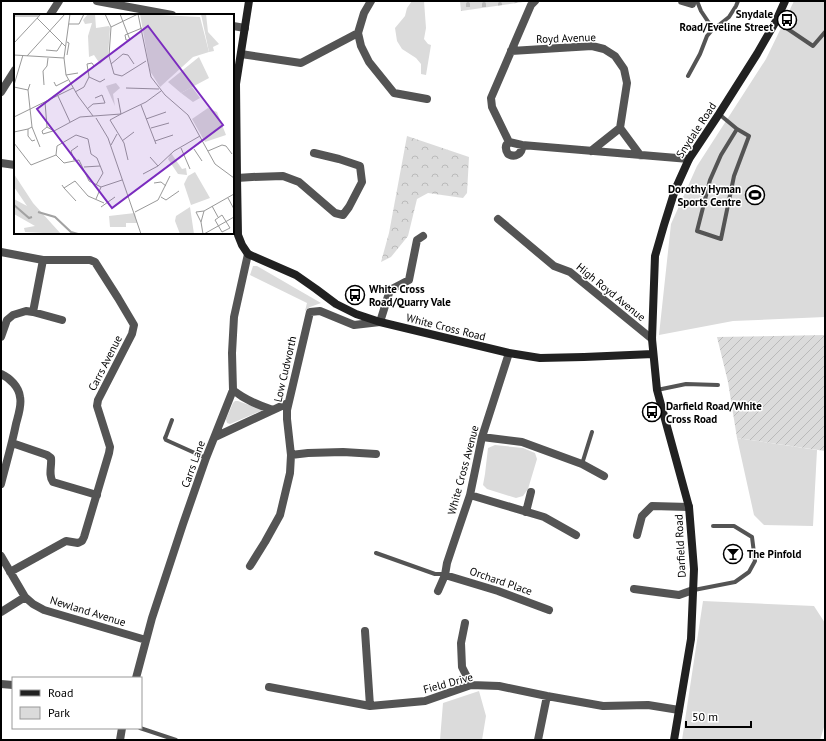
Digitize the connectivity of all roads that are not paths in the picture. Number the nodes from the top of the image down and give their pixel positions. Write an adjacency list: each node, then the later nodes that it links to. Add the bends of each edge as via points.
1 (59, 1): 12 (street)
2 (97, 1): 11 (street)
3 (248, 1): 16 (street)
4 (371, 1): 19 (street)
5 (682, 1): 6 (street, via 692,4)
6 (692, 1)
7 (697, 1): 17 (lane)
8 (738, 1): 17 (lane, via 729,17)
9 (785, 1): 14 (street, Snydale Road)
10 (533, 3): 20 (street, Royd Avenue)
11 (143, 12): 13 (street)
12 (51, 14)
13 (162, 14)
14 (776, 21): 18 (lane, via 812,48); 26 (street, Snydale Road)
15 (234, 26): 16 (street)
16 (244, 28): 21 (street)
17 (713, 29): 23 (lane, via 707,36)
18 (825, 32)
19 (358, 33): 21 (street, via 301,62); 25 (street, via 369,62 394,93)
20 (511, 51): 27 (street, Royd Avenue, via 592,46 604,49 615,56 624,69 627,83); 29 (street, Royd Avenue, via 491,98 492,107)
21 (241, 54): 37 (street, via 236,84)
22 (14, 72): 24 (street)
23 (688, 76)
24 (1, 92)
25 (427, 99)
26 (719, 114): 28 (lane); 34 (street, Snydale Road)
27 (620, 128): 31 (street); 33 (street)
28 (737, 128): 28 (lane, via 710,180 697,231 721,239 734,176 749,136)
29 (509, 142): 30 (street); 30 (street, via 506,149 508,154 513,156 520,153)
30 (522, 145): 31 (street)
31 (592, 151): 33 (street)
32 (314, 153): 37 (street, via 360,166 362,182 343,215 335,213 299,182 283,176)
33 (640, 155): 34 (street)
34 (689, 159): 48 (street, Snydale Road, via 675,190 656,256)
35 (1, 164): 36 (street)
36 (14, 165)
37 (237, 178): 39 (street)
38 (498, 220): 48 (street, High Royd Avenue, via 554,266 570,272)
39 (236, 234): 42 (street)
40 (423, 236): 46 (street, via 417,240 409,280 390,290)
41 (1, 252): 43 (street, Carrs Avenue)
42 (248, 254): 46 (street, White Cross Road, via 296,275 336,304); 53 (street, Carrs Lane, via 234,317)
43 (43, 260): 44 (street); 69 (street, Carrs Avenue, via 95,262 134,325 132,334 98,400 97,406 110,447)
44 (33, 312): 45 (street); 47 (street, via 26,311 9,318)
45 (62, 320)
46 (380, 322): 49 (street, White Cross Road); 55 (street, Low Cudworth, via 354,325 320,311 310,312)
47 (1, 337)
48 (652, 339): 50 (street, Snydale Road)
49 (509, 354): 50 (street, White Cross Road, via 540,358); 60 (street, White Cross Avenue)
50 (653, 354): 54 (street, Darfield Road)
51 (1, 374): 61 (street, via 12,381 21,398)
52 (718, 385): 54 (lane, via 686,384)
53 (233, 390): 56 (street, via 250,402); 59 (street, Carrs Lane)
54 (657, 390): 71 (street, Darfield Road)
55 (288, 403): 56 (street); 63 (street, Low Cudworth)
56 (273, 410): 59 (street)
57 (172, 420): 64 (lane, via 166,440)
58 (592, 432): 65 (lane)
59 (214, 437): 64 (street, Carrs Lane)
60 (482, 437): 65 (street, via 522,442); 70 (street, White Cross Avenue)
61 (12, 444): 67 (street); 69 (street, via 51,458 50,476 53,482)
62 (376, 454): 63 (street, via 343,452)
63 (291, 455): 78 (street, Low Cudworth, via 290,473 280,515)
64 (206, 458): 89 (street, Carrs Lane)
65 (582, 464): 66 (street)
66 (604, 476)
67 (1, 484)
68 (531, 492): 72 (street)
69 (96, 495): 79 (street, Carrs Avenue, via 82,540 78,543 66,541)
70 (470, 495): 72 (street); 80 (street, White Cross Avenue)
71 (689, 507): 75 (street, via 652,506 642,516); 82 (street, Darfield Road, via 694,569)
72 (526, 512): 74 (street, via 544,517)
73 (713, 526): 82 (lane, via 734,526 752,537 755,561 749,572 735,582)
74 (576, 535)
75 (637, 535)
76 (376, 553): 80 (lane, via 436,574)
77 (1, 556): 79 (street, Newland Avenue)
78 (250, 566)
79 (10, 572): 84 (street, Newland Avenue)
80 (445, 574): 83 (street, White Cross Avenue); 85 (street, Orchard Place)
81 (634, 590): 82 (street, via 679,595)
82 (693, 590): 97 (street, Darfield Road, via 691,639)
83 (438, 592)
84 (25, 597): 86 (street); 89 (street, Newland Avenue, via 44,610)
85 (549, 610)
86 (1, 612)
87 (464, 623): 93 (street, via 461,643 462,667)
88 (365, 631): 96 (street)
89 (146, 640): 90 (street, Carrs Lane)
90 (136, 677)
91 (1, 684): 92 (street)
92 (12, 685)
93 (471, 686): 95 (street, Field Drive, via 499,686); 96 (street, Field Drive, via 424,701)
94 (269, 687): 96 (street, Field Drive)
95 (547, 696): 97 (street, Field Drive, via 603,706 648,705); 102 (street)
96 (370, 706)
97 (679, 710): 103 (street, Darfield Road)
98 (122, 729): 100 (street)
99 (142, 729): 101 (lane)
100 (120, 740)
101 (176, 740)
102 (538, 740)
103 (674, 740)

